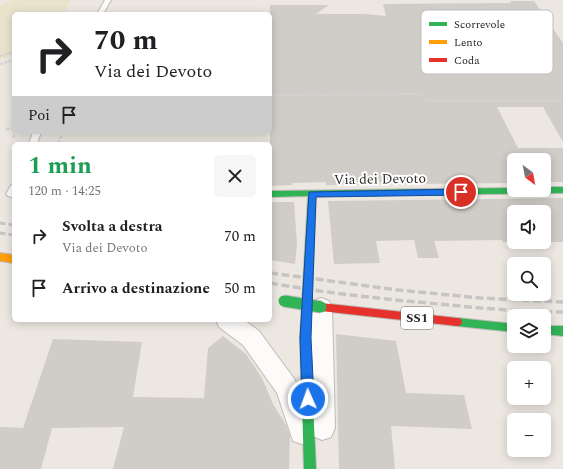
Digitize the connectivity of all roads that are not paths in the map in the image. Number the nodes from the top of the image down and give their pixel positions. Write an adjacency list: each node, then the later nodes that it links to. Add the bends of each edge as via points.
1 (108, 0): 2 (lane)
2 (101, 12)
3 (563, 190): 5 (street, Via dei Devoto)
4 (272, 194): 5 (street, Via dei Devoto)
5 (312, 194): 14 (street, via 305,338)
6 (0, 256): 7 (street)
7 (12, 259)
8 (280, 300): 9 (street, bridge)
9 (320, 307): 11 (street, SS1); 14 (street, via 322,428)
10 (229, 322): 14 (street, via 251,338 287,388)
11 (507, 327)
12 (551, 330): 13 (street)
13 (563, 331)
14 (310, 464)

